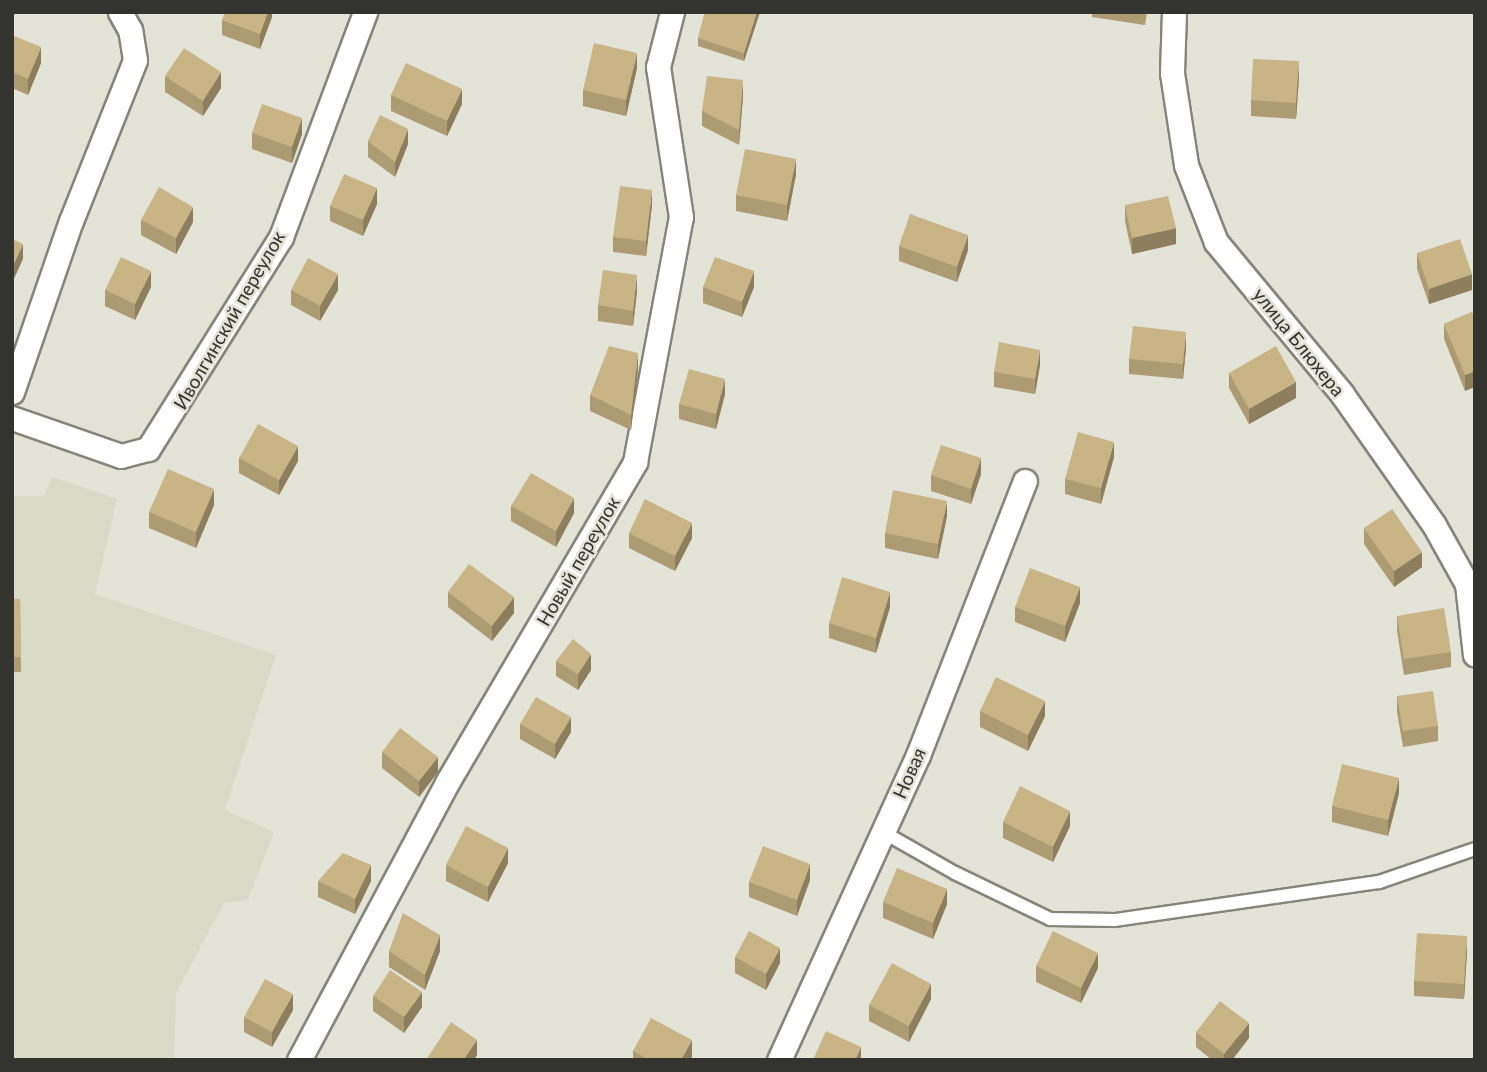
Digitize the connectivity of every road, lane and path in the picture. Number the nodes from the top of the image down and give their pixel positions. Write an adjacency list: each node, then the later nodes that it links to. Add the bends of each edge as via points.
1 (120, 12): 5 (street, via 130,30 135,60 71,221)
2 (365, 12): 6 (street, Иволгинский переулок, via 281,237 148,449 121,456)
3 (671, 12): 11 (street, Новый переулок, via 658,67 681,217 635,462 448,781)
4 (1174, 12): 8 (street, улица Блюхера, via 1172,74 1186,164 1216,242 1342,394 1434,525 1467,584)
5 (12, 391)
6 (12, 418)
7 (1025, 481): 9 (street, Новая, via 918,755)
8 (1475, 655)
9 (883, 832): 10 (lane, via 1050,919 1115,920 1379,883); 12 (street, Новая)
10 (1475, 849)
11 (299, 1060)
12 (779, 1060)

